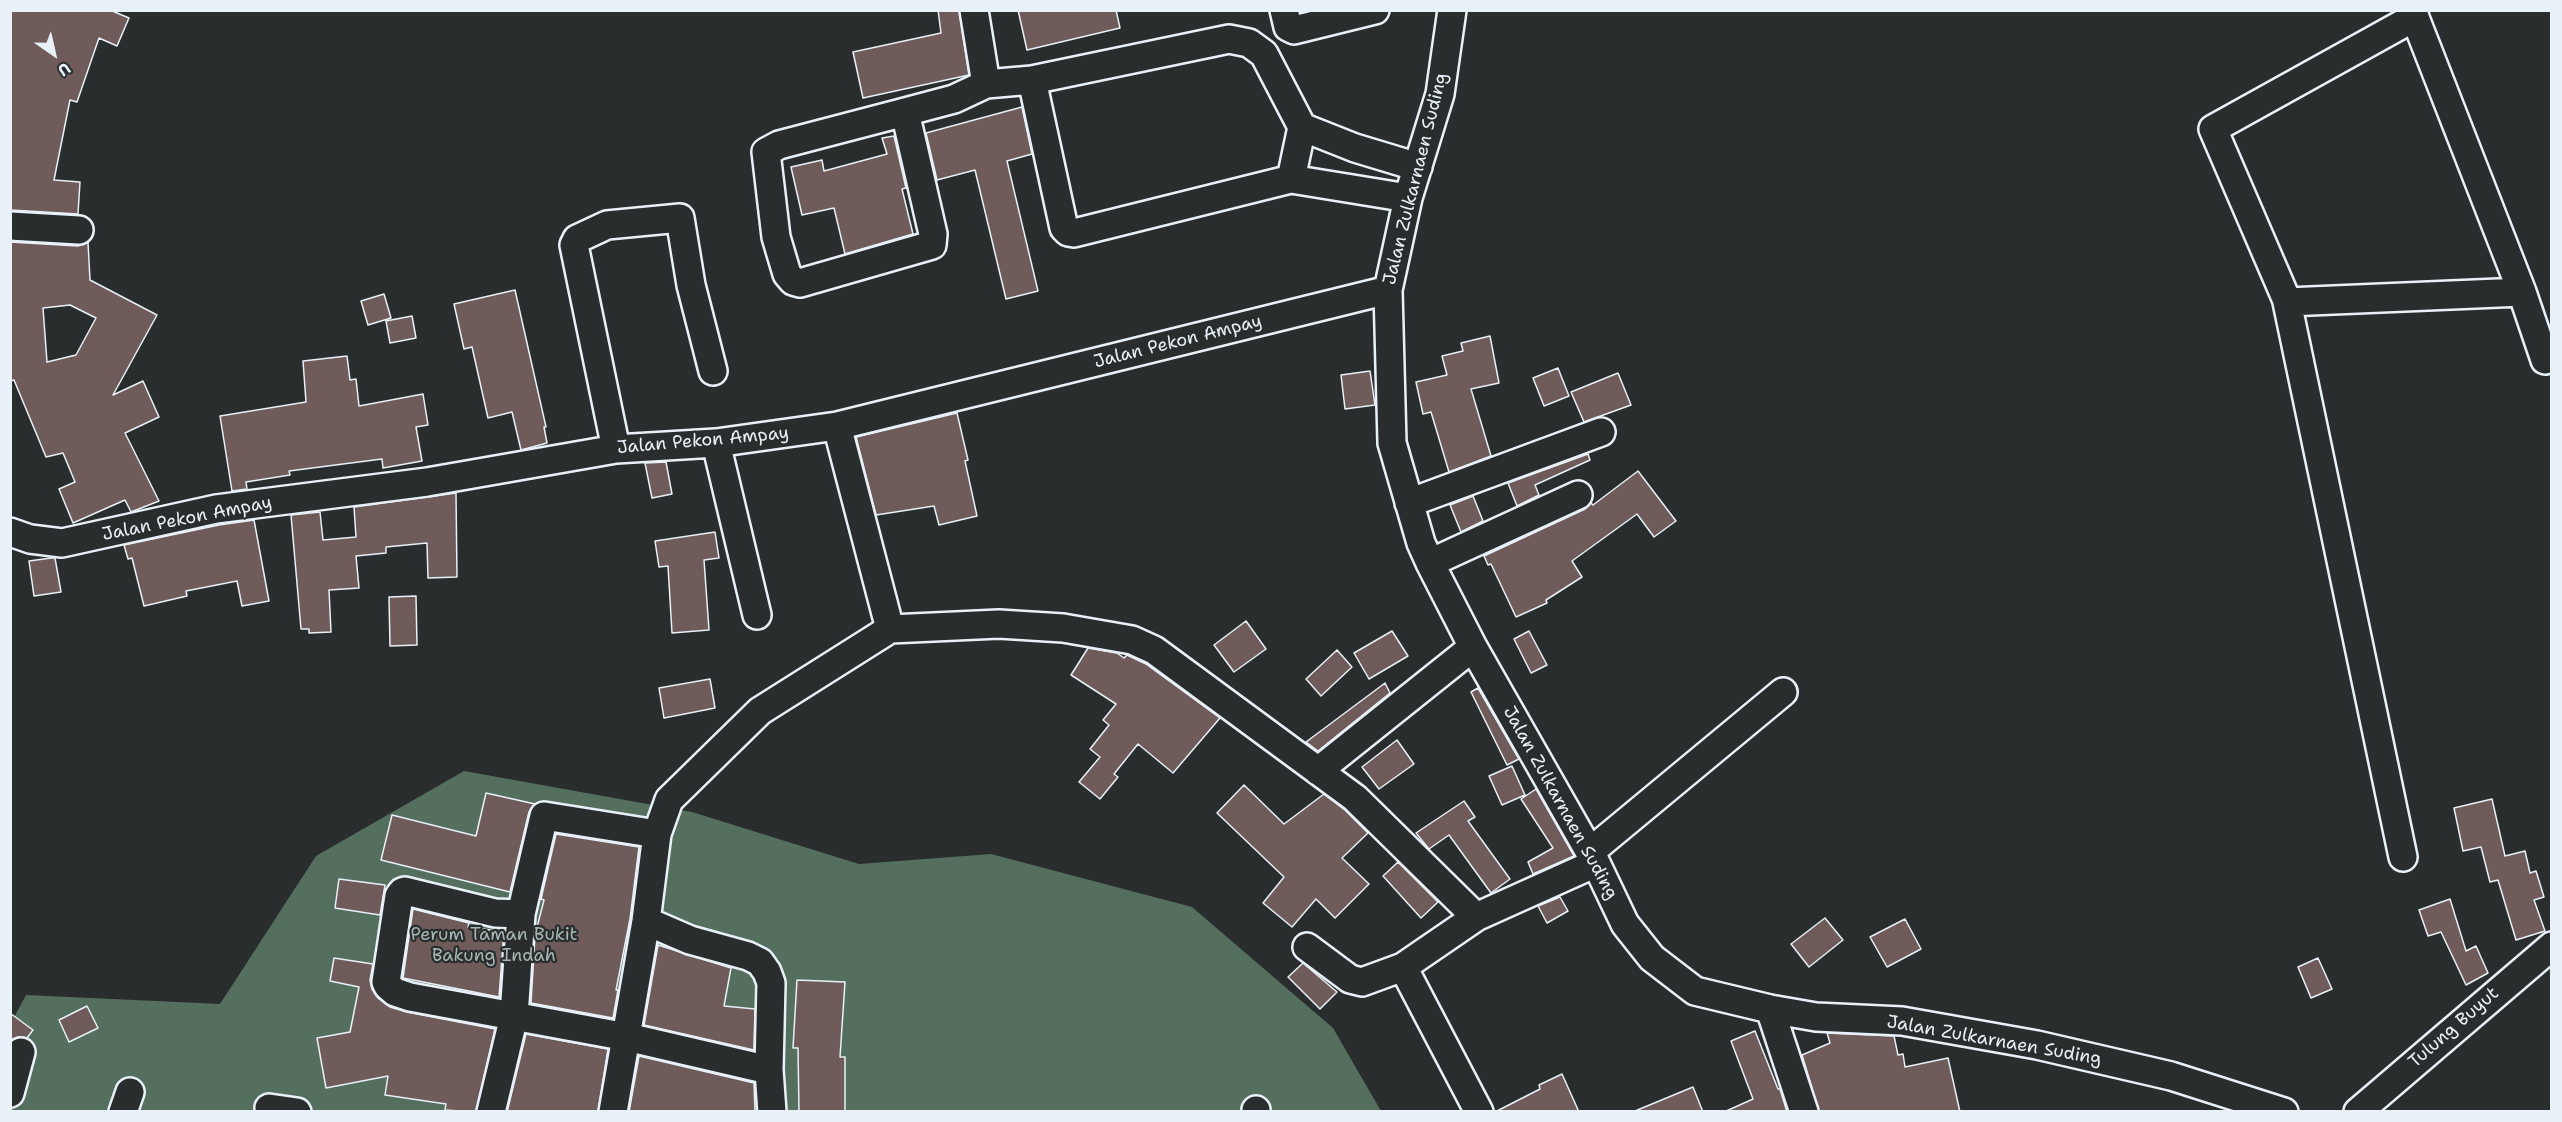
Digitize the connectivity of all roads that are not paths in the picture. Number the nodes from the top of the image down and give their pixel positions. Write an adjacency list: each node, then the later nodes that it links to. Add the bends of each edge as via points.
1 (974, 10): 7 (street)
2 (1284, 10): 3 (street, via 1288,27 1294,30)
3 (1375, 10)
4 (1452, 10): 11 (street, Jalan Zulkarnaen Suding, via 1440,94)
5 (2413, 14): 18 (street); 19 (street, via 2213,129)
6 (1032, 80): 7 (street); 9 (street, via 1228,39 1249,42 1264,54); 12 (street, via 1068,232)
7 (986, 84): 8 (street, via 954,99)
8 (905, 112): 8 (street, via 778,145 766,152 776,237 787,274 793,281 800,283 932,246 933,234)
9 (1302, 126): 10 (street); 12 (street)
10 (1355, 148): 11 (street); 13 (street)
11 (1418, 167): 14 (street, Jalan Zulkarnaen Suding)
12 (1291, 178): 13 (street)
13 (1343, 186): 14 (street)
14 (1408, 198): 17 (street, Jalan Zulkarnaen Suding)
15 (10, 226): 16 (street)
16 (79, 230)
17 (1388, 290): 22 (street, Jalan Pekon Ampay); 27 (street, Jalan Zulkarnaen Suding, via 1392,443)
18 (2522, 292): 19 (street); 20 (street)
19 (2288, 303): 36 (street)
20 (2545, 360)
21 (713, 371): 25 (street, via 691,285 680,218 607,225 577,239 574,244)
22 (837, 426): 24 (street, Jalan Pekon Ampay); 31 (street)
23 (1600, 432): 27 (street)
24 (716, 443): 25 (street, Jalan Pekon Ampay); 30 (street)
25 (616, 448): 28 (street, Jalan Pekon Ampay, via 427,482 216,509 62,543)
26 (1578, 495): 29 (street)
27 (1409, 502): 29 (street, Jalan Zulkarnaen Suding)
28 (10, 532)
29 (1430, 563): 32 (street, Jalan Zulkarnaen Suding)
30 (758, 615)
31 (890, 629): 34 (street, via 999,624 1063,628 1132,640 1177,666); 35 (street, via 760,711 669,800)
32 (1473, 647): 34 (street); 37 (street, Jalan Zulkarnaen Suding)
33 (1783, 692): 37 (street)
34 (1318, 771): 39 (street, via 1355,798)
35 (657, 834): 38 (street, via 544,816); 40 (street)
36 (2403, 857)
37 (1593, 858): 39 (street); 44 (street, Jalan Zulkarnaen Suding, via 1625,924 1652,958 1695,992)
38 (521, 914): 45 (street); 45 (street, via 495,914 402,892 386,982 401,995)
39 (1476, 917): 43 (street)
40 (646, 921): 46 (street); 48 (street, via 760,962 771,983)
41 (2552, 946): 58 (street, Tulung Buyut)
42 (1307, 947): 43 (street, via 1350,979 1362,982)
43 (1403, 967): 55 (street)
44 (1770, 1009): 56 (street); 57 (street, Jalan Zulkarnaen Suding, via 1816,1017 1902,1021 2037,1045 2171,1076)
45 (514, 1016): 46 (street); 52 (street)
46 (627, 1037): 48 (street); 53 (street)
47 (21, 1052): 49 (street)
48 (769, 1070): 54 (street)
49 (10, 1093)
50 (269, 1108): 51 (street)
51 (297, 1112)
52 (491, 1112)
53 (613, 1112)
54 (772, 1112)
55 (1479, 1112)
56 (1804, 1112)
57 (2284, 1112)
58 (2358, 1112)

